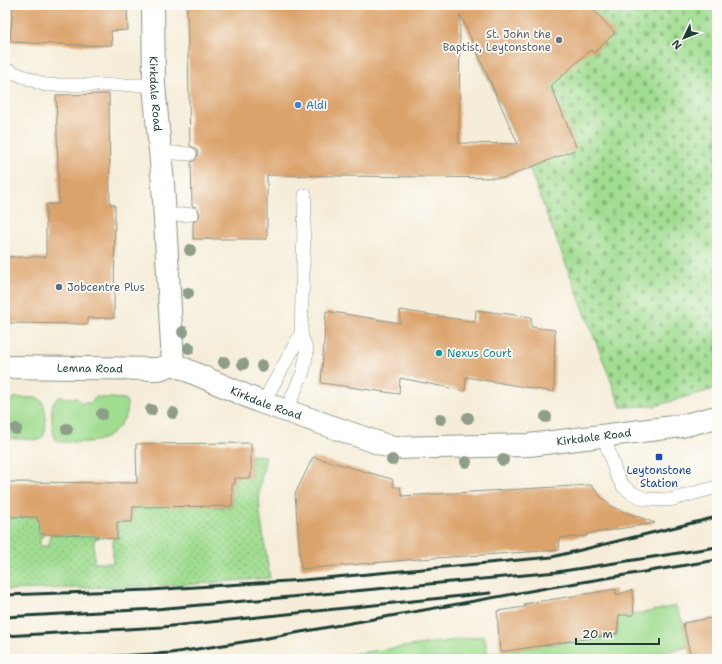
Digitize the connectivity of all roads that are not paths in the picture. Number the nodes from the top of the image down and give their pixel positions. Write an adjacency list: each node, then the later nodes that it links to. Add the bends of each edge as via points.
1 (153, 5): 3 (street, Kirkdale Road)
2 (5, 69): 3 (lane, via 45,85)
3 (154, 85): 4 (street, Kirkdale Road)
4 (160, 152): 5 (lane); 8 (street, Kirkdale Road)
5 (190, 154)
6 (305, 194): 9 (lane)
7 (192, 214): 8 (lane)
8 (165, 216): 10 (street, Kirkdale Road)
9 (301, 334): 12 (lane); 13 (lane, via 308,352 303,372)
10 (173, 364): 11 (street, Lemna Road, via 158,369); 12 (street, Kirkdale Road)
11 (5, 367)
12 (263, 402): 13 (street, Kirkdale Road)
13 (286, 411): 15 (street, Kirkdale Road, via 392,448 529,445)
14 (717, 418): 15 (street, Kirkdale Road, via 681,426)
15 (604, 436): 16 (lane, via 616,474 623,486 645,499 670,500)
16 (717, 487)

